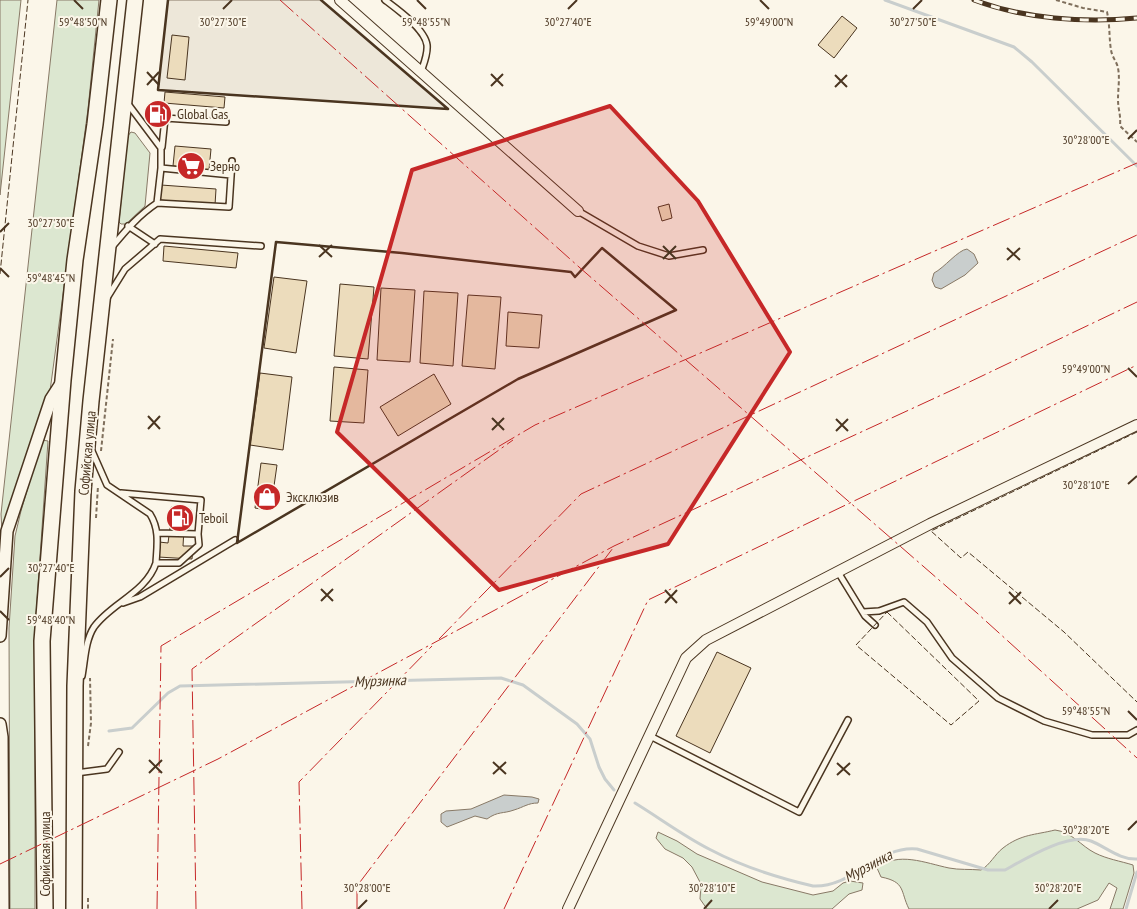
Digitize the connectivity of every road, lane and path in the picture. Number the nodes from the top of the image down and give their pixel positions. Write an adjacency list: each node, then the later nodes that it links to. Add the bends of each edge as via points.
1 (109, 0): 22 (main road, Софийская улица, via 75,260)
2 (135, 0): 7 (main road, Софийская улица)
3 (340, 0): 6 (street)
4 (385, 0): 6 (lane, via 418,28 428,44)
5 (1056, 0): 9 (path, via 1107,12 1111,50 1119,72 1120,126)
6 (421, 72): 15 (street)
7 (124, 99): 10 (lane); 20 (main road, Софийская улица)
8 (226, 122): 10 (lane, via 165,118)
9 (1137, 142)
10 (162, 148): 12 (lane)
11 (232, 161): 13 (lane)
12 (161, 168): 13 (lane); 14 (lane)
13 (231, 175): 14 (lane, via 229,207)
14 (157, 202): 16 (lane)
15 (578, 211): 19 (lane, via 638,246 669,256)
16 (128, 226): 17 (lane); 20 (lane)
17 (155, 244): 18 (lane, via 160,239); 21 (lane, via 125,269)
18 (261, 246)
19 (703, 250)
20 (107, 254): 21 (main road, Софийская улица)
21 (101, 307): 24 (main road, Софийская улица)
22 (63, 380): 34 (street, Софийская улица, via 52,399 7,531); 45 (main road, Софийская улица, via 42,640)
23 (1137, 425): 30 (street)
24 (88, 440): 25 (lane, via 107,485); 35 (main road, Софийская улица)
25 (119, 493): 26 (lane, via 150,514); 27 (lane, via 201,500)
26 (157, 533): 27 (lane); 29 (lane)
27 (198, 534): 29 (lane, via 199,545 179,563)
28 (235, 540): 31 (lane, via 140,597)
29 (156, 563): 31 (lane, via 146,582)
30 (838, 572): 32 (lane); 39 (street, via 706,640 686,658)
31 (120, 604): 35 (lane, via 95,626 89,636 82,676)
32 (863, 612): 33 (lane); 38 (lane, via 879,611 904,602 927,622 952,658 998,698 1044,721 1092,735 1128,735)
33 (875, 625)
34 (0, 636)
35 (75, 686): 42 (main road, Софийская улица)
36 (848, 720): 39 (lane, via 798,812)
37 (0, 724): 40 (street)
38 (1137, 730)
39 (650, 736): 47 (street)
40 (1, 737): 43 (street)
41 (119, 752): 42 (lane, via 107,769)
42 (74, 773): 46 (main road, Софийская улица)
43 (1, 842): 44 (street)
44 (3, 909)
45 (45, 909)
46 (74, 909)
47 (568, 909)

